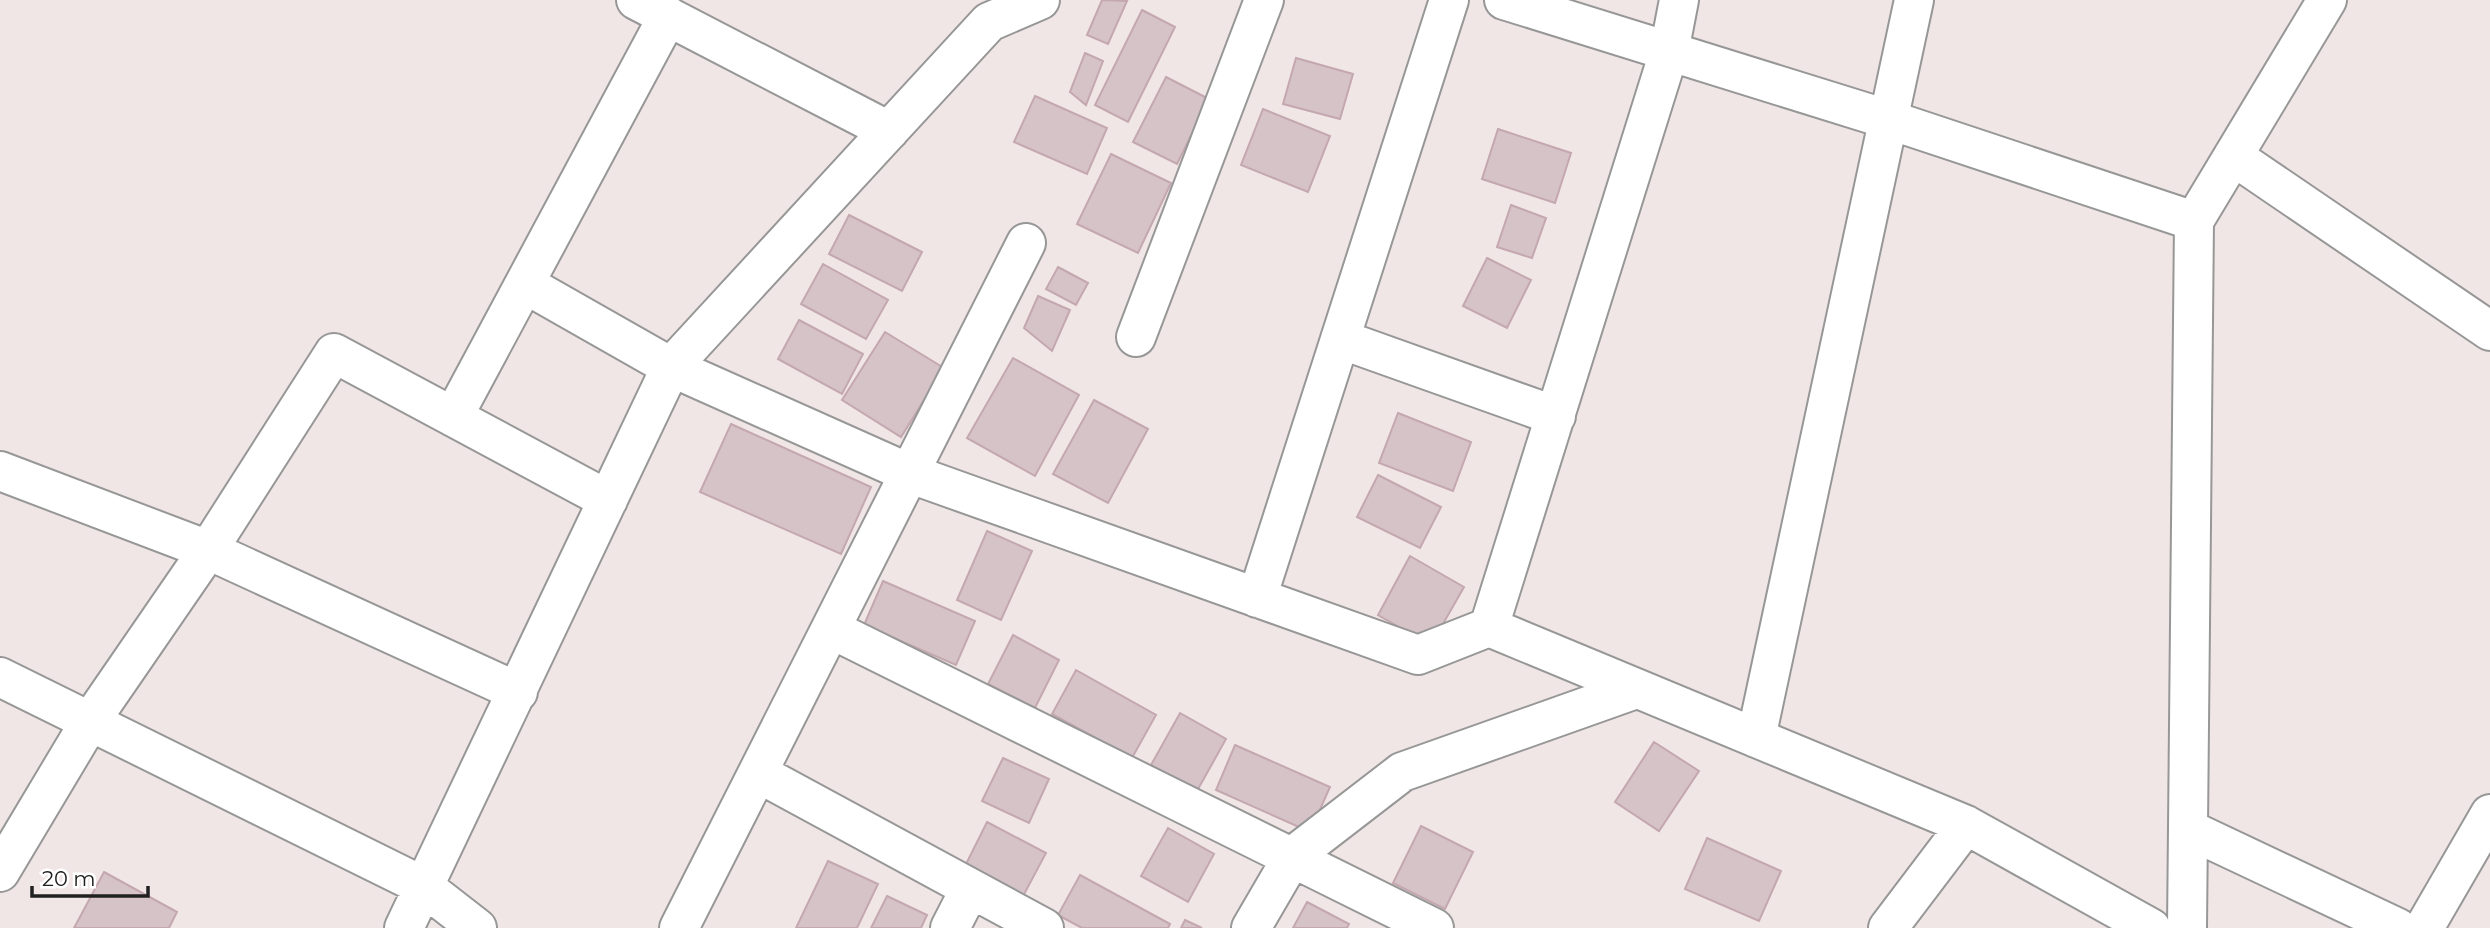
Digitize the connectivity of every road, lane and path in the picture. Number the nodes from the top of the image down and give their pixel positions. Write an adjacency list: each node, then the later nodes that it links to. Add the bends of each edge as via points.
1 (1040, 0): 11 (street, via 989,22)
2 (1264, 0): 17 (street)
3 (1449, 0): 18 (street)
4 (1503, 0): 9 (street)
5 (1679, 0): 9 (street)
6 (1914, 0): 10 (street)
7 (2327, 0): 12 (street)
8 (652, 8): 11 (street); 15 (street)
9 (1669, 52): 10 (street); 20 (street)
10 (1890, 120): 13 (street); 33 (street)
11 (889, 131): 19 (street)
12 (2233, 156): 13 (street); 16 (street)
13 (2194, 220): 37 (street)
14 (1026, 243): 23 (street)
15 (525, 284): 19 (street); 21 (street)
16 (2490, 331)
17 (1136, 337)
18 (1340, 339): 20 (street); 26 (street)
19 (671, 367): 23 (street); 24 (street)
20 (1556, 416): 27 (street)
21 (453, 417): 24 (street); 25 (street, via 334,353)
22 (0, 471): 25 (street)
23 (911, 474): 26 (street); 28 (street)
24 (608, 500): 31 (street)
25 (208, 550): 31 (street); 32 (street)
26 (1257, 598): 27 (street, via 1419,655)
27 (1489, 627): 30 (street)
28 (831, 629): 34 (street); 38 (street)
29 (0, 677): 32 (street)
30 (1636, 689): 33 (street); 38 (street, via 1402,772)
31 (518, 692): 40 (street)
32 (89, 723): 39 (street); 40 (street)
33 (1756, 738): 36 (street)
34 (758, 774): 41 (street); 44 (street)
35 (2490, 814): 53 (street)
36 (1966, 825): 49 (street); 50 (street)
37 (2188, 828): 51 (street); 52 (street)
38 (1293, 856): 47 (street); 48 (street)
39 (0, 872)
40 (422, 886): 42 (street); 43 (street)
41 (970, 888): 45 (street); 46 (street)
42 (404, 928)
43 (477, 928)
44 (679, 928)
45 (950, 928)
46 (1044, 928)
47 (1251, 928)
48 (1434, 928)
49 (1888, 928)
50 (2151, 928)
51 (2187, 928)
52 (2398, 928)
53 (2424, 928)

